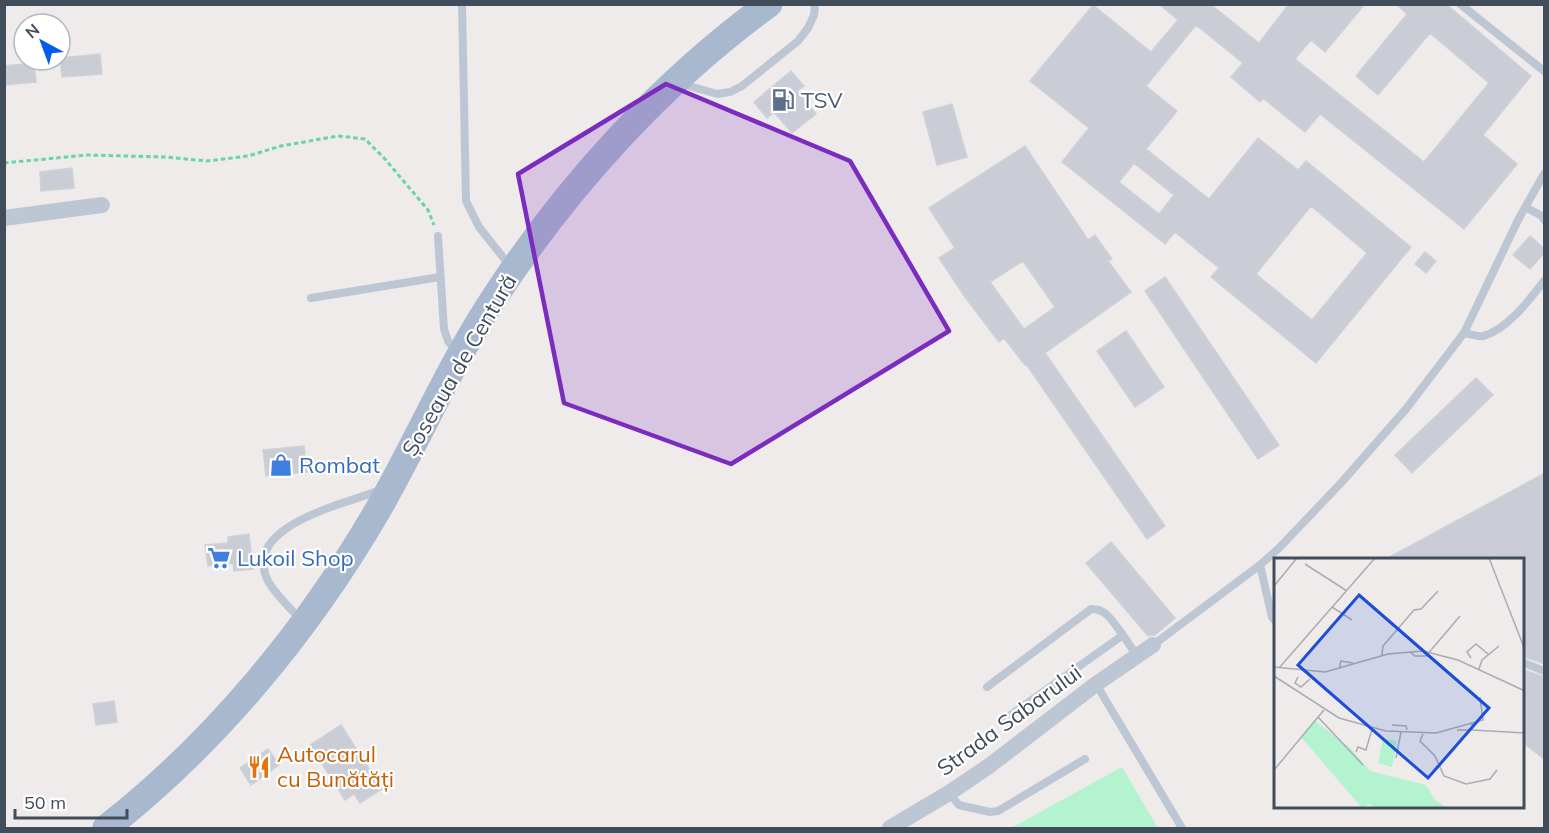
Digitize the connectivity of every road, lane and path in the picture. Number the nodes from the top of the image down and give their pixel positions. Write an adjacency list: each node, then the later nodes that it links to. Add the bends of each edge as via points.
1 (462, 4): 14 (lane, via 466,201 479,227)
2 (769, 4): 6 (main road, Șoseaua de Centură)
3 (815, 4): 6 (lane, via 814,15 798,41 742,86 717,94)
4 (1460, 4): 5 (lane)
5 (1545, 71)
6 (675, 82): 14 (main road, Șoseaua de Centură, via 580,180)
7 (4, 163): 13 (path, via 87,155 207,160 248,156 338,136 365,139 428,210)
8 (1545, 174): 10 (lane)
9 (102, 205): 11 (street)
10 (1525, 207): 12 (lane); 18 (lane)
11 (4, 218)
12 (1545, 220)
13 (438, 236): 15 (lane)
14 (513, 270): 19 (main road, Șoseaua de Centură)
15 (440, 277): 17 (lane); 19 (lane, via 444,329)
16 (1545, 281): 18 (lane, via 1504,327 1482,336)
17 (311, 298)
18 (1464, 333): 21 (lane, via 1406,409 1341,483)
19 (459, 356): 20 (main road, Șoseaua de Centură)
20 (392, 485): 23 (main road, Șoseaua de Centură); 23 (lane, via 313,514 285,528 271,542 265,552 268,580)
21 (1260, 565): 22 (lane); 25 (lane)
22 (1274, 620)
23 (303, 623): 34 (main road, Șoseaua de Centură, via 196,747)
24 (1123, 635): 26 (lane); 30 (lane, via 1105,612 1092,609); 31 (lane)
25 (1152, 645): 26 (street, Strada Sabarului)
26 (1137, 656): 29 (street, Strada Sabarului)
27 (1525, 663): 28 (lane)
28 (1545, 671)
29 (1096, 684): 33 (street, Strada Sabarului); 36 (lane)
30 (987, 687)
31 (1002, 721)
32 (1085, 759): 33 (lane, via 998,811 959,805)
33 (949, 793): 35 (street, Strada Sabarului)
34 (106, 828)
35 (890, 828)
36 (1182, 828)

